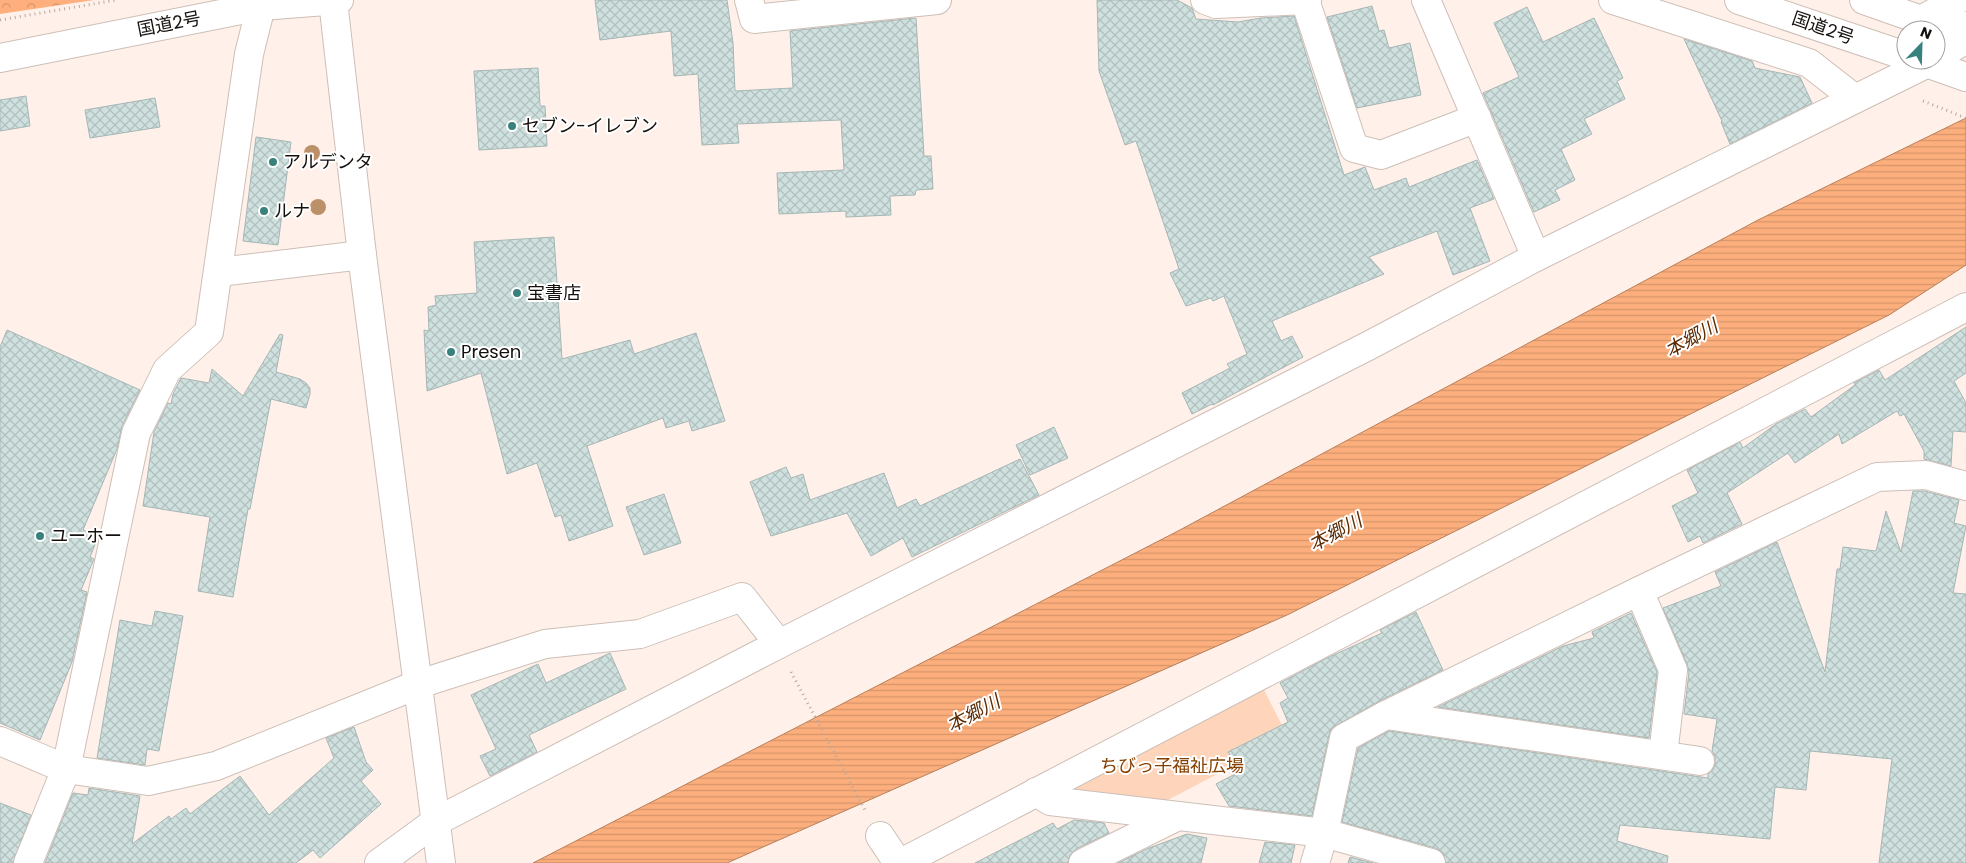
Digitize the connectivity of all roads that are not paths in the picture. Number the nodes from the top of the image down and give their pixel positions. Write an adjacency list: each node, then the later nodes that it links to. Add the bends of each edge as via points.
1 (336, 0): 11 (main road, 国道2号); 24 (main road)
2 (749, 0): 3 (main road, via 754,18)
3 (937, 0)
4 (1205, 0): 5 (main road, via 1216,4)
5 (1306, 0): 23 (main road, via 1354,148 1381,155)
6 (1426, 0): 23 (main road)
7 (1614, 0): 22 (main road, via 1809,63)
8 (1739, 0): 17 (main road, 国道2号)
9 (1864, 0): 12 (main road)
10 (1957, 0): 12 (main road)
11 (261, 3): 18 (main road, 国道2号); 26 (main road, via 249,54)
12 (1921, 20)
13 (1946, 23): 14 (main road)
14 (1966, 26)
15 (1966, 39): 16 (main road)
16 (1946, 49)
17 (1896, 51)
18 (0, 58)
19 (1946, 69): 21 (main road, 国道2号)
20 (1906, 70): 22 (main road)
21 (1966, 77)
22 (1854, 98): 25 (main road)
23 (1476, 118): 25 (main road)
24 (362, 255): 26 (main road); 31 (main road)
25 (1536, 257): 30 (main road, via 1368,346)
26 (219, 272): 36 (main road, via 209,332 167,370 136,433)
27 (1966, 307): 37 (main road)
28 (1966, 486): 29 (main road, via 1926,475 1877,477)
29 (1639, 591): 32 (main road); 34 (main road, via 1673,670)
30 (778, 644): 31 (main road, via 742,597 640,634 545,644); 41 (main road)
31 (419, 684): 36 (main road, via 216,766 148,781); 41 (main road)
32 (1386, 715): 34 (main road); 39 (main road, via 1344,738)
33 (0, 741): 36 (main road)
34 (1662, 755): 35 (main road)
35 (1700, 760)
36 (66, 769): 42 (main road)
37 (1036, 792): 38 (main road, via 1050,801); 44 (main road)
38 (1178, 816): 39 (main road); 45 (main road)
39 (1324, 833): 46 (main road); 47 (main road)
40 (880, 836): 44 (main road)
41 (438, 842): 43 (main road)
42 (28, 863)
43 (379, 863)
44 (899, 863)
45 (1083, 863)
46 (1315, 863)
47 (1431, 863)

